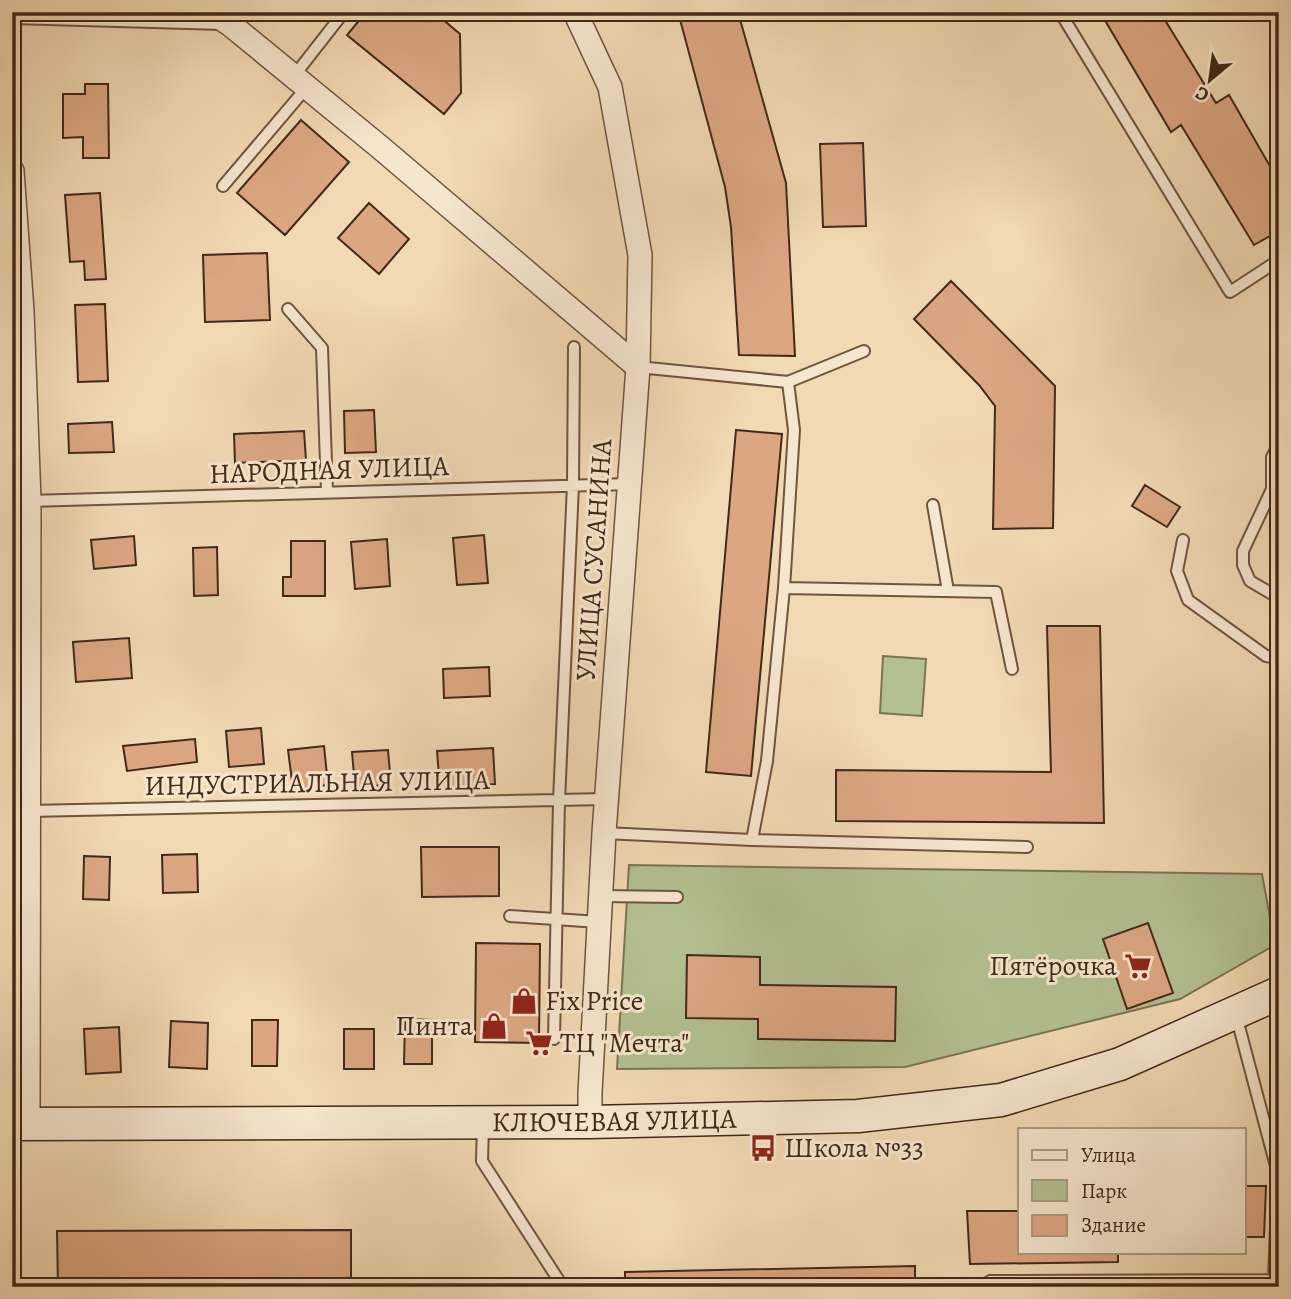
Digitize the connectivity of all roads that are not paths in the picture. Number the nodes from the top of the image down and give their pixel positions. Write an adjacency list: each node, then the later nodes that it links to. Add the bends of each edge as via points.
1 (344, 12): 6 (lane)
2 (575, 12): 14 (street, УЛИЦА СУСАНИНА, via 610,87 640,255)
3 (1060, 12): 9 (lane, via 1230,292)
4 (12, 18): 5 (lane)
5 (222, 18): 6 (street)
6 (300, 81): 8 (lane); 14 (street)
7 (12, 171): 11 (street)
8 (223, 186)
9 (1279, 260)
10 (288, 309): 19 (lane, via 322,348)
11 (17, 312): 20 (street)
12 (574, 347): 18 (lane)
13 (864, 351): 15 (lane)
14 (638, 366): 15 (lane); 17 (street, УЛИЦА СУСАНИНА)
15 (788, 382): 23 (lane, via 793,430)
16 (1279, 444): 25 (lane, via 1272,457 1272,489 1243,551 1243,565 1250,581)
17 (629, 484): 18 (lane, НАРОДНАЯ УЛИЦА); 28 (street, УЛИЦА СУСАНИНА)
18 (573, 485): 19 (lane, НАРОДНАЯ УЛИЦА); 29 (lane)
19 (327, 492): 20 (lane, НАРОДНАЯ УЛИЦА)
20 (29, 500): 30 (street, via 24,729)
21 (933, 505): 24 (lane)
22 (1183, 540): 26 (lane, via 1177,571 1188,600 1266,656)
23 (784, 588): 24 (lane); 32 (lane, via 767,761)
24 (948, 591): 27 (lane, via 996,592)
25 (1279, 598)
26 (1279, 658)
27 (1012, 669)
28 (606, 799): 29 (lane, ИНДУСТРИАЛЬНАЯ УЛИЦА); 31 (street, УЛИЦА СУСАНИНА)
29 (559, 801): 30 (lane, ИНДУСТРИАЛЬНАЯ УЛИЦА); 37 (lane)
30 (29, 811): 44 (street)
31 (604, 833): 32 (lane); 34 (street, УЛИЦА СУСАНИНА)
32 (752, 840): 33 (lane)
33 (1027, 847)
34 (601, 896): 35 (lane); 38 (street, УЛИЦА СУСАНИНА)
35 (677, 897)
36 (510, 916): 37 (lane)
37 (556, 919): 38 (lane); 41 (lane)
38 (598, 922): 43 (street, УЛИЦА СУСАНИНА)
39 (1279, 993): 40 (main road, КЛЮЧЕВАЯ УЛИЦА)
40 (1235, 1012): 43 (main road, КЛЮЧЕВАЯ УЛИЦА, via 1120,1064 1001,1100 859,1116); 45 (lane, via 1278,1174)
41 (554, 1039)
42 (483, 1121): 43 (main road, КЛЮЧЕВАЯ УЛИЦА); 44 (main road, КЛЮЧЕВАЯ УЛИЦА); 46 (lane, via 482,1161)
43 (590, 1122)
44 (20, 1124)
45 (1274, 1283): 47 (lane, via 990,1281)
46 (563, 1287)
47 (984, 1287)

